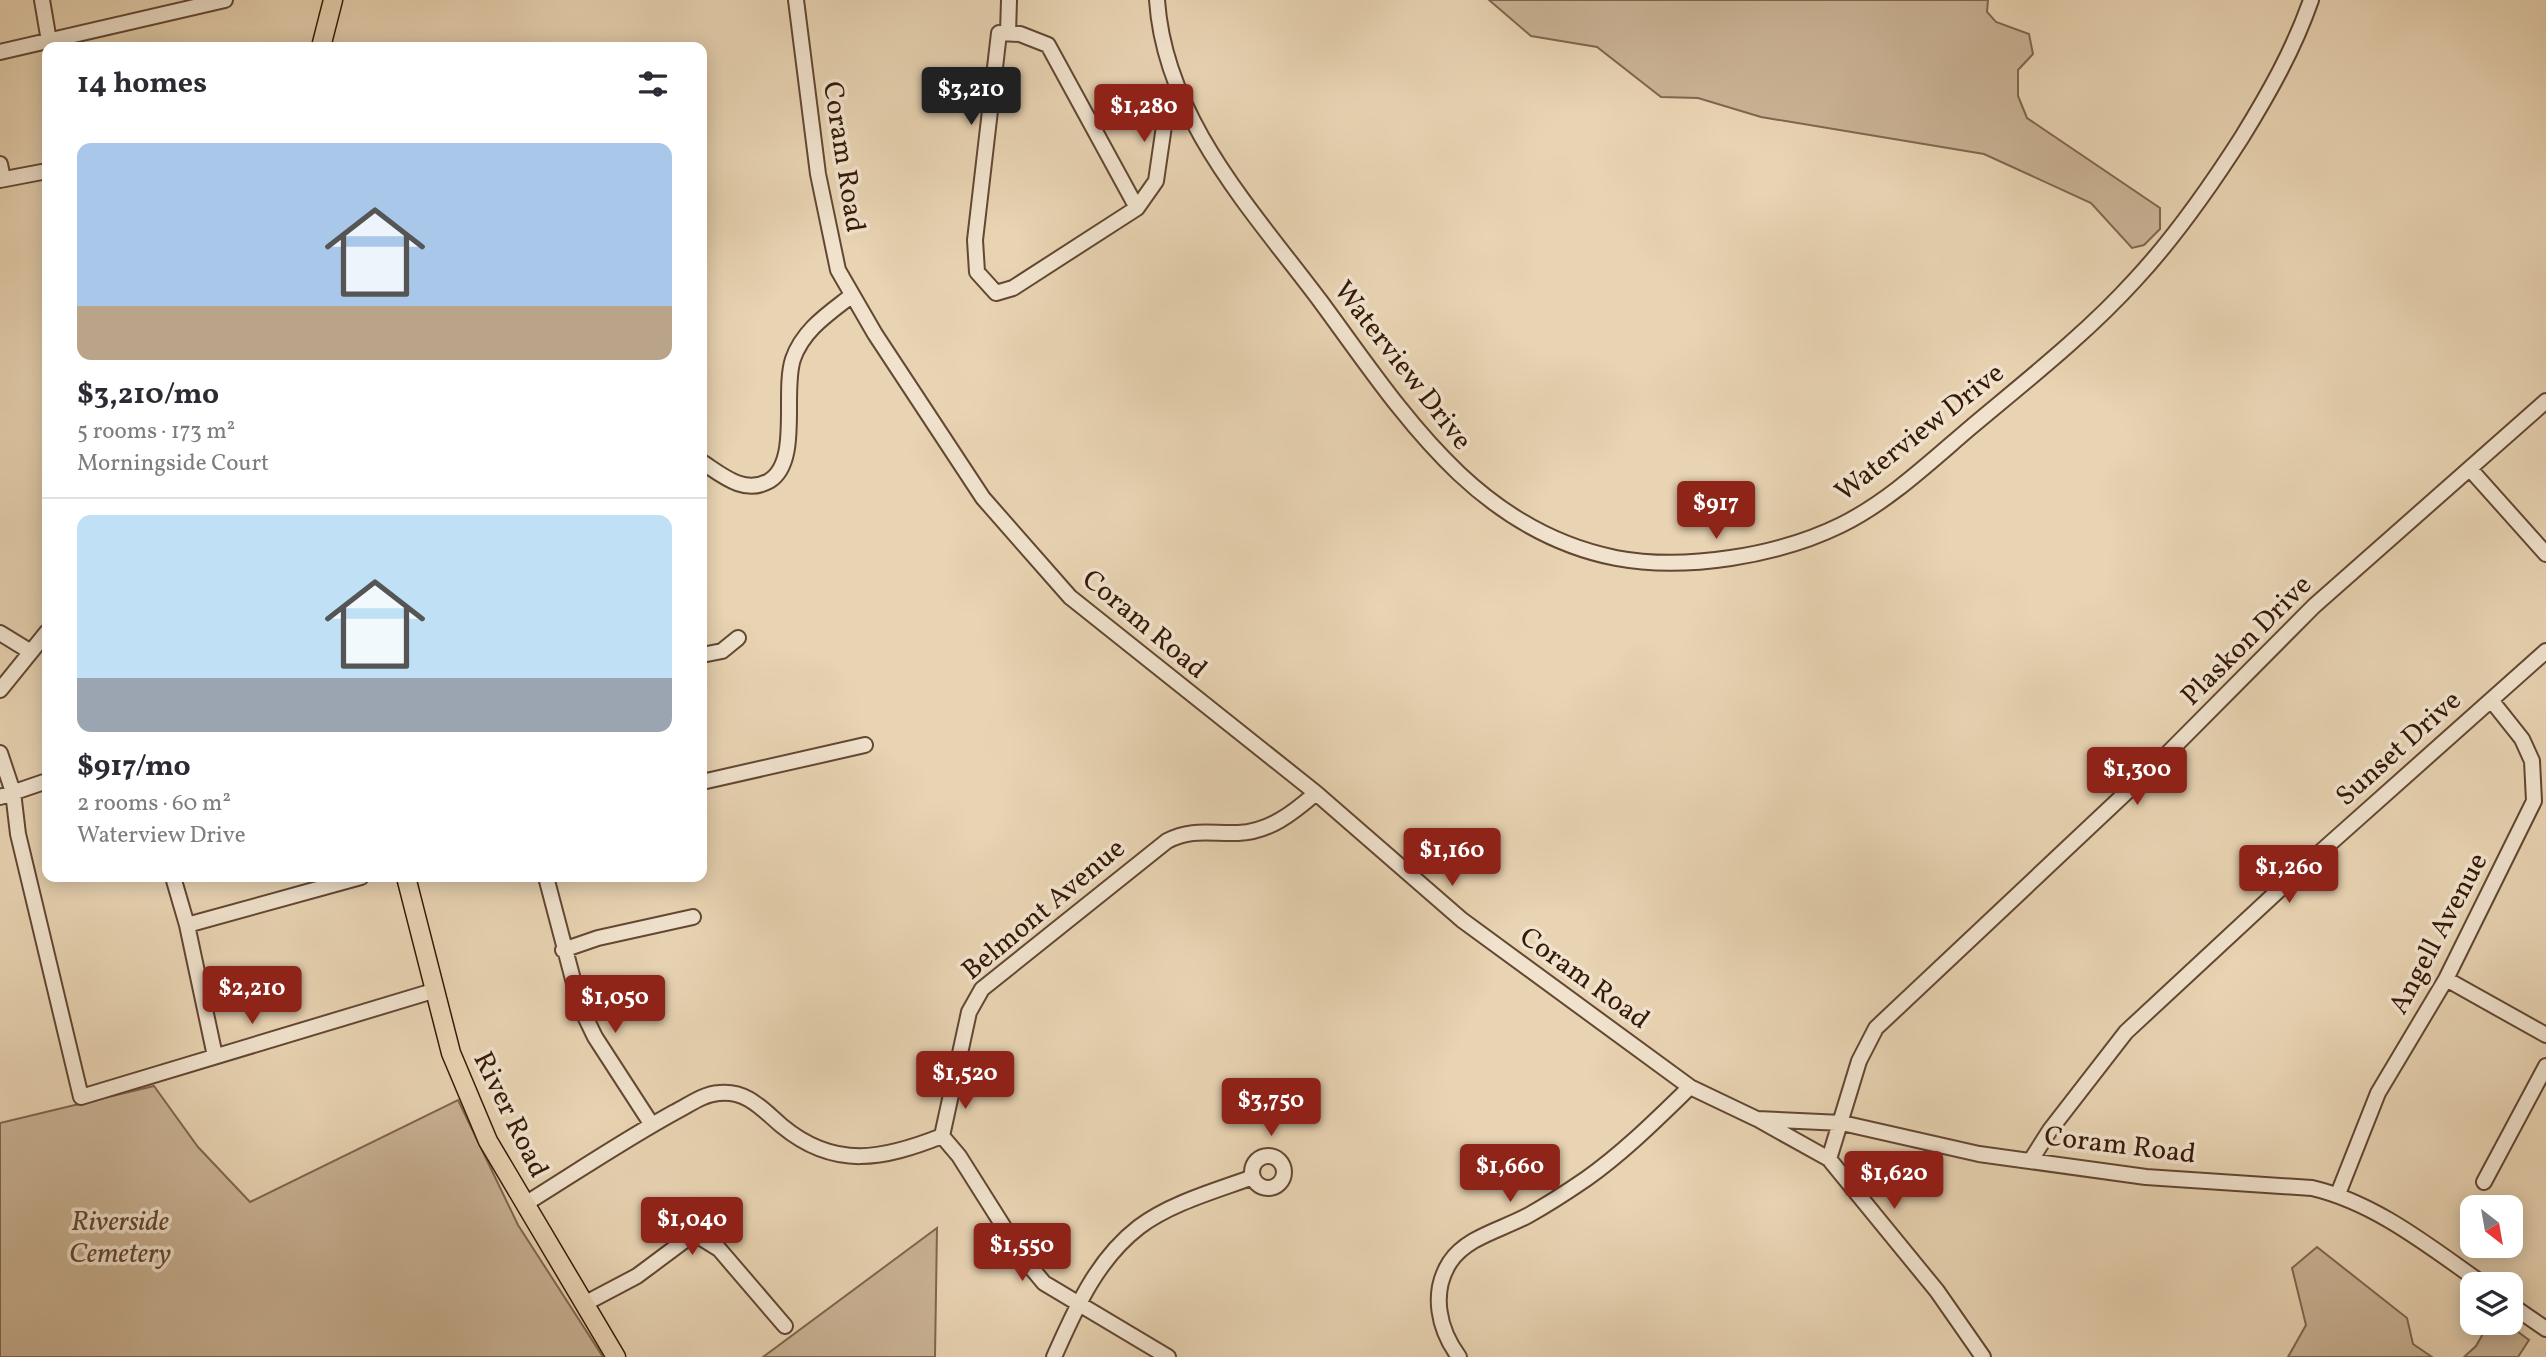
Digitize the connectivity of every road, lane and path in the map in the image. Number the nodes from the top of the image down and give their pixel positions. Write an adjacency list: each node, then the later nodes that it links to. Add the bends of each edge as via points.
1 (42, 0): 9 (street)
2 (225, 0): 9 (street)
3 (332, 0): 11 (main road)
4 (796, 0): 19 (street, Coram Road, via 830,242)
5 (1009, 0): 8 (street)
6 (1157, 0): 14 (street, Waterview Drive, via 1167,63)
7 (2311, 0): 14 (street, Waterview Drive, via 2272,87 2215,180 2133,283 2028,380 1876,504 1842,525 1751,556 1681,562 1616,558 1540,532 1463,480 1420,436 1223,171)
8 (1008, 33): 18 (street, via 1048,45); 18 (street, via 999,33 975,240 977,272 996,293 1013,288)
9 (49, 41): 10 (street)
10 (45, 42)
11 (322, 42)
12 (42, 43): 13 (street)
13 (0, 52)
14 (1183, 104): 18 (street, via 1164,126 1156,181)
15 (0, 164): 17 (street)
16 (42, 172): 17 (street)
17 (1, 180)
18 (1138, 208)
19 (851, 296): 21 (street, via 808,332 793,359 787,394 787,458 778,475 760,485 745,486); 36 (street, Coram Road, via 983,498 1037,562 1070,597)
20 (2546, 401): 22 (street, Plaskon Drive)
21 (707, 464)
22 (2470, 469): 23 (street); 52 (street, Plaskon Drive, via 2314,606 2165,756 1876,1028 1859,1061)
23 (2546, 554)
24 (0, 633): 28 (street)
25 (42, 638): 28 (street)
26 (738, 638): 29 (street, via 722,651)
27 (2546, 651): 31 (street, Sunset Drive)
28 (31, 652): 30 (street)
29 (707, 654)
30 (0, 690)
31 (2491, 700): 45 (street, Angell Avenue, via 2522,739 2532,761 2535,801); 56 (street, Sunset Drive, via 2126,1032)
32 (865, 745): 34 (street)
33 (0, 753): 37 (street)
34 (707, 781)
35 (42, 783): 37 (street)
36 (1316, 793): 50 (street, Coram Road, via 1462,920); 54 (street, Belmont Avenue, via 1284,819 1267,826 1240,833 1193,831 1167,841 982,989 969,1012)
37 (7, 795): 48 (street, via 81,1097)
38 (174, 882): 43 (street)
39 (342, 882): 43 (street)
40 (407, 882): 46 (main road, River Road)
41 (547, 882): 44 (street)
42 (693, 917): 44 (street)
43 (187, 925): 48 (street)
44 (563, 950): 53 (street, via 588,1023)
45 (2446, 979): 47 (street); 59 (street, Angell Avenue, via 2378,1093)
46 (433, 991): 48 (street); 60 (main road, River Road, via 451,1053 488,1141)
47 (2546, 1035)
48 (215, 1056)
49 (2546, 1066): 58 (street)
50 (1690, 1087): 51 (street, Coram Road); 70 (street, via 1639,1137 1586,1179 1526,1216 1473,1240 1450,1262 1439,1294 1440,1321)
51 (1757, 1119): 52 (street, Coram Road); 55 (street)
52 (1842, 1123): 55 (street, Plaskon Drive); 56 (street, Coram Road, via 1979,1154)
53 (652, 1125): 54 (street, via 704,1097 733,1093 752,1100 807,1142 846,1156 894,1154); 60 (street)
54 (942, 1136): 62 (street, via 1024,1259 1044,1283)
55 (1829, 1159): 71 (street, via 1937,1290)
56 (2031, 1160): 59 (street, Coram Road, via 2146,1177 2312,1188)
57 (1252, 1177): 62 (street, via 1167,1210 1140,1226 1105,1262)
58 (2484, 1182)
59 (2338, 1194): 61 (street, Coram Road)
60 (525, 1204): 63 (main road, River Road)
61 (2465, 1272)
62 (1079, 1302): 68 (street); 69 (street)
63 (584, 1304): 65 (street, via 698,1236 719,1249); 67 (main road, River Road)
64 (2523, 1313): 66 (street)
65 (785, 1326)
66 (2546, 1329)
67 (616, 1357)
68 (1054, 1357)
69 (1168, 1357)
70 (1459, 1357)
71 (1983, 1357)

